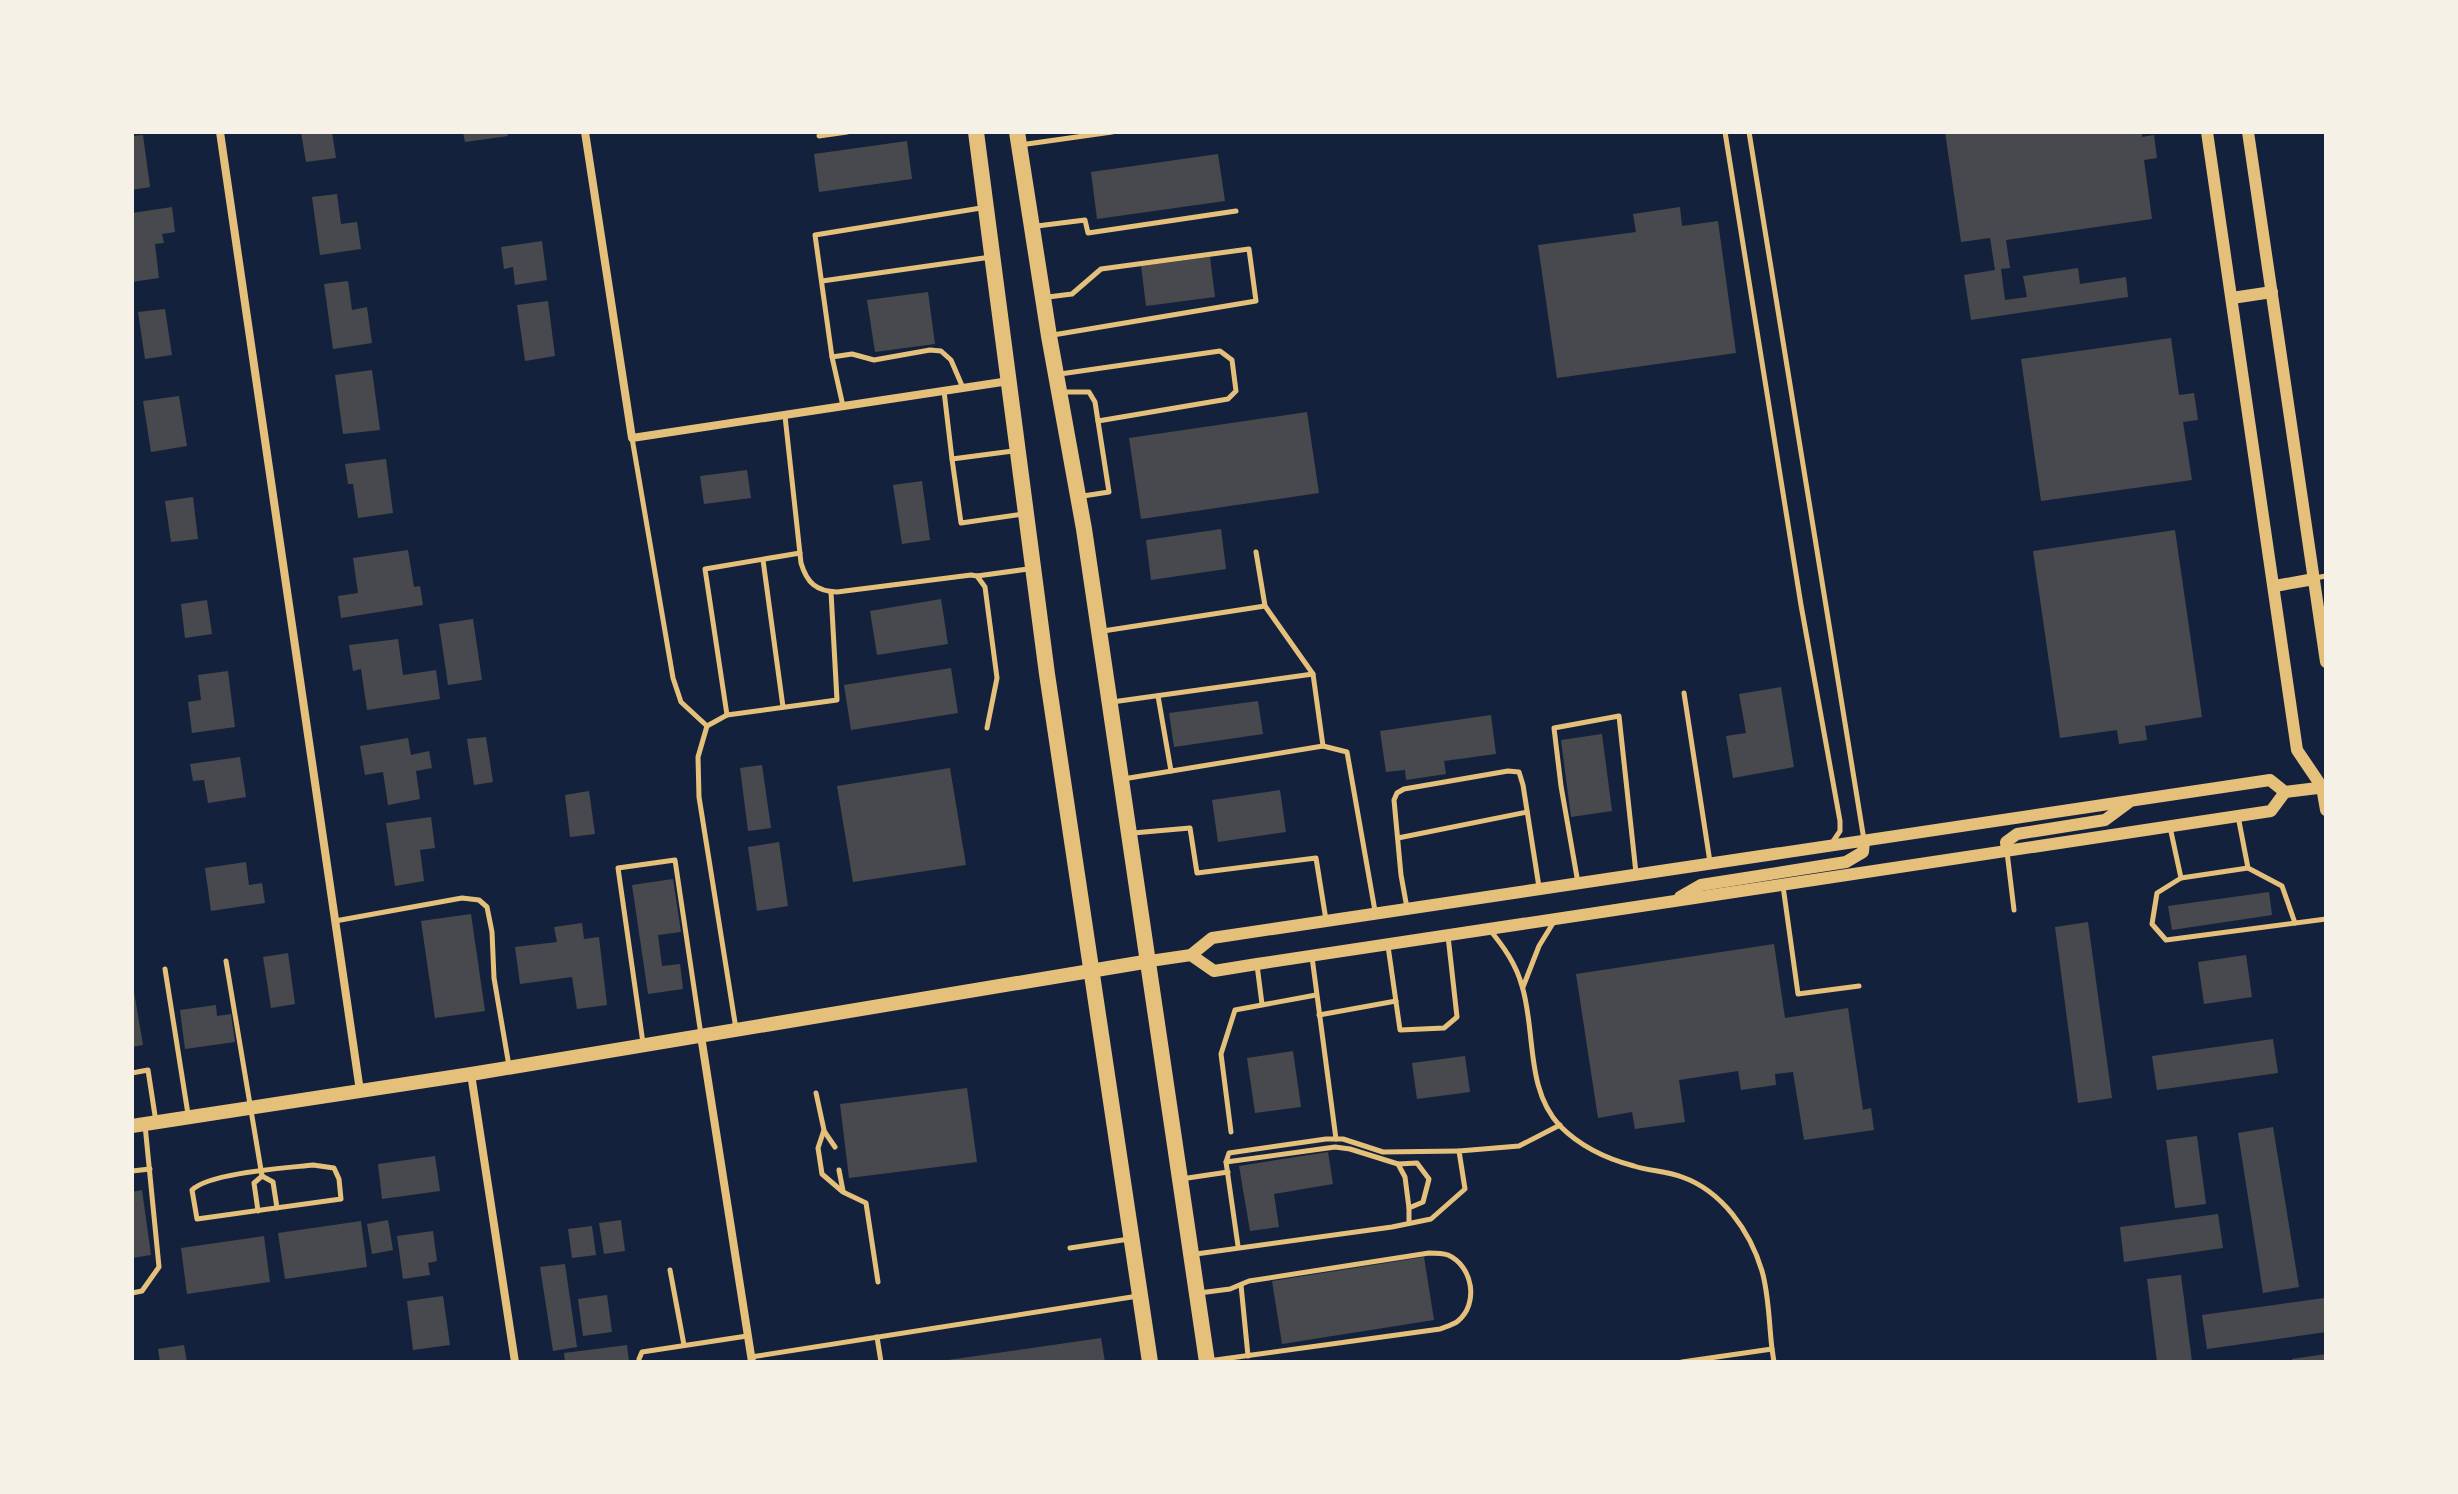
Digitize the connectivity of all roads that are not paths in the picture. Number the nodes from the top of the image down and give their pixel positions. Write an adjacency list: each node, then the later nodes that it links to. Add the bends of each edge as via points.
1 (220, 132): 83 (street)
2 (585, 132): 31 (street)
3 (847, 132): 11 (lane)
4 (976, 132): 13 (main road)
5 (1112, 132): 10 (lane)
6 (1725, 132): 68 (lane, via 1840,821)
7 (1749, 132): 67 (lane)
8 (2207, 132): 20 (street)
9 (2248, 132): 18 (street)
10 (1071, 135): 12 (lane)
11 (819, 136)
12 (1018, 138): 15 (main road)
13 (986, 207): 16 (main road); 17 (lane, via 815,235)
14 (1236, 211): 15 (lane, via 1088,233 1085,220)
15 (1032, 226): 19 (main road)
16 (992, 257): 17 (lane); 24 (main road)
17 (822, 281): 22 (lane)
18 (2272, 292): 20 (street); 41 (street)
19 (1043, 298): 21 (main road); 21 (lane, via 1072,294 1101,269 1249,249 1256,301)
20 (2232, 298): 42 (street)
21 (1049, 336): 23 (main road)
22 (832, 357): 25 (lane, via 852,354 874,360 941,351); 28 (lane)
23 (1056, 375): 27 (main road); 30 (lane, via 1220,351 1232,360 1236,391 1228,399)
24 (1009, 381): 25 (street); 32 (main road)
25 (963, 388): 26 (street)
26 (944, 391): 28 (street); 33 (lane)
27 (1059, 392): 30 (lane, via 1089,392); 34 (main road)
28 (843, 407): 29 (street)
29 (785, 416): 31 (street); 37 (lane)
30 (1098, 421): 34 (lane, via 1109,492)
31 (632, 438): 53 (lane, via 673,678 681,702)
32 (1018, 450): 33 (lane); 35 (main road)
33 (952, 459): 35 (lane, via 961,523)
34 (1078, 496): 45 (main road)
35 (1026, 514): 39 (main road)
36 (1256, 552): 44 (lane)
37 (800, 553): 38 (lane); 43 (lane, via 804,573 822,591)
38 (763, 560): 51 (lane); 52 (lane, via 705,569)
39 (1033, 569): 40 (lane); 95 (main road)
40 (977, 576): 43 (lane); 54 (lane, via 985,587 997,678)
41 (2320, 577): 42 (street); 46 (street)
42 (2275, 586): 58 (street, via 2297,750)
43 (831, 592): 51 (lane, via 837,700)
44 (1265, 606): 45 (lane); 47 (lane)
45 (1099, 631): 50 (main road)
46 (2326, 662)
47 (1313, 674): 49 (lane); 55 (lane)
48 (1684, 693): 70 (lane)
49 (1158, 696): 50 (lane); 56 (lane)
50 (1110, 703): 57 (main road)
51 (783, 707): 52 (lane)
52 (727, 715): 53 (lane)
53 (707, 726): 102 (lane, via 698,757 699,797)
54 (987, 728)
55 (1323, 746): 56 (lane); 80 (lane, via 1347,752)
56 (1171, 771): 57 (lane)
57 (1122, 779): 65 (main road)
58 (2325, 783): 59 (street); 61 (street)
59 (2285, 792): 60 (street, via 2270,780); 63 (street, via 2271,811)
60 (2131, 801): 67 (street); 69 (street, via 2105,820 2017,834 2006,842)
61 (2326, 810)
62 (1527, 812): 66 (lane); 66 (lane, via 1519,772 1404,789 1394,800); 76 (lane)
63 (2238, 816): 64 (street); 71 (lane)
64 (2170, 826): 69 (street); 73 (lane)
65 (1130, 833): 84 (lane, via 1190,828 1197,873 1316,858); 92 (main road)
66 (1398, 838): 78 (lane)
67 (1864, 841): 68 (street); 77 (street, via 1863,852 1846,862 1701,885)
68 (1830, 846): 70 (street)
69 (2007, 851): 75 (street); 79 (lane)
70 (1710, 863): 72 (street)
71 (2248, 868): 73 (lane); 85 (lane, via 2282,886)
72 (1636, 874): 74 (street); 74 (lane, via 1619,716 1554,728)
73 (2181, 878): 85 (lane, via 2157,893 2152,924 2166,940)
74 (1578, 883): 76 (street)
75 (1783, 885): 77 (street); 96 (lane, via 1798,994)
76 (1539, 888): 78 (street)
77 (1674, 901): 81 (street)
78 (1407, 910): 80 (street)
79 (2014, 910)
80 (1376, 915): 84 (street)
81 (1556, 919): 86 (street); 97 (lane)
82 (2326, 919): 85 (lane)
83 (335, 921): 105 (lane, via 462,898 479,900 490,918 494,978); 108 (street)
84 (1327, 921): 89 (street, via 1212,938)
85 (2295, 923)
86 (1489, 929): 87 (street); 97 (lane, via 1508,951)
87 (1448, 935): 88 (street); 99 (lane, via 1457,1017 1444,1028 1400,1030)
88 (1388, 945): 90 (street); 99 (lane)
89 (1191, 955): 92 (street); 93 (street, via 1214,971)
90 (1311, 956): 93 (street); 98 (lane)
91 (226, 961): 110 (lane)
92 (1150, 961): 95 (main road); 126 (main road)
93 (1257, 964): 100 (lane)
94 (165, 969): 111 (lane)
95 (1090, 970): 102 (main road); 132 (main road)
96 (1859, 986)
97 (1523, 987): 113 (lane, via 1536,1080)
98 (1316, 995): 100 (lane); 101 (lane)
99 (1396, 1001): 101 (lane)
100 (1262, 1004): 115 (lane, via 1235,1010 1221,1054)
101 (1319, 1015): 116 (lane)
102 (736, 1030): 103 (main road)
103 (701, 1036): 104 (main road); 104 (lane, via 675,860 618,868); 142 (street)
104 (643, 1045): 105 (main road)
105 (510, 1067): 107 (main road)
106 (132, 1073): 112 (lane, via 148,1070)
107 (471, 1074): 108 (main road); 149 (street)
108 (360, 1091): 110 (main road)
109 (816, 1093): 114 (lane)
110 (250, 1108): 111 (main road); 125 (lane)
111 (188, 1117): 112 (main road)
112 (145, 1124): 121 (lane)
113 (1560, 1125): 118 (lane, via 1519,1146); 145 (lane, via 1591,1150 1709,1190 1730,1212 1751,1240 1763,1273)
114 (824, 1130): 117 (lane); 127 (lane, via 818,1148 822,1174)
115 (1231, 1132)
116 (1336, 1139): 118 (lane, via 1383,1152); 119 (lane, via 1229,1153)
117 (835, 1147)
118 (1459, 1151): 131 (lane, via 1465,1189 1431,1219)
119 (1226, 1162): 120 (lane, via 1335,1147); 124 (lane)
120 (1398, 1164): 129 (lane); 129 (lane, via 1417,1163 1429,1179 1423,1202)
121 (150, 1169): 123 (lane); 139 (lane, via 159,1267 142,1291)
122 (839, 1170): 127 (lane)
123 (132, 1171)
124 (1228, 1172): 126 (lane); 133 (lane)
125 (261, 1173): 128 (lane, via 273,1182); 128 (lane, via 334,1168 341,1199); 130 (lane, via 254,1183); 130 (lane, via 200,1183 192,1190 197,1219)
126 (1181, 1179): 135 (main road)
127 (843, 1192): 137 (lane, via 866,1203)
128 (277, 1208): 130 (lane)
129 (1409, 1208): 131 (lane)
130 (258, 1211)
131 (1409, 1223): 133 (lane)
132 (1131, 1239): 134 (lane); 141 (main road)
133 (1238, 1246): 135 (lane)
134 (1070, 1248)
135 (1193, 1254): 140 (main road)
136 (670, 1270): 144 (lane)
137 (878, 1282)
138 (1241, 1285): 140 (lane); 146 (lane); 146 (lane, via 1429,1253 1455,1260 1471,1283 1466,1311 1440,1329)
139 (132, 1293)
140 (1198, 1293): 152 (main road)
141 (1140, 1296): 143 (lane); 151 (main road)
142 (748, 1336): 144 (lane); 148 (street)
143 (877, 1337): 148 (lane); 150 (lane)
144 (684, 1345): 147 (lane, via 642,1352)
145 (1772, 1349): 153 (lane); 154 (lane)
146 (1248, 1356): 152 (lane)
147 (639, 1359)
148 (752, 1360)
149 (515, 1362)
150 (881, 1362)
151 (1150, 1362)
152 (1207, 1362)
153 (1682, 1362)
154 (1774, 1362)

